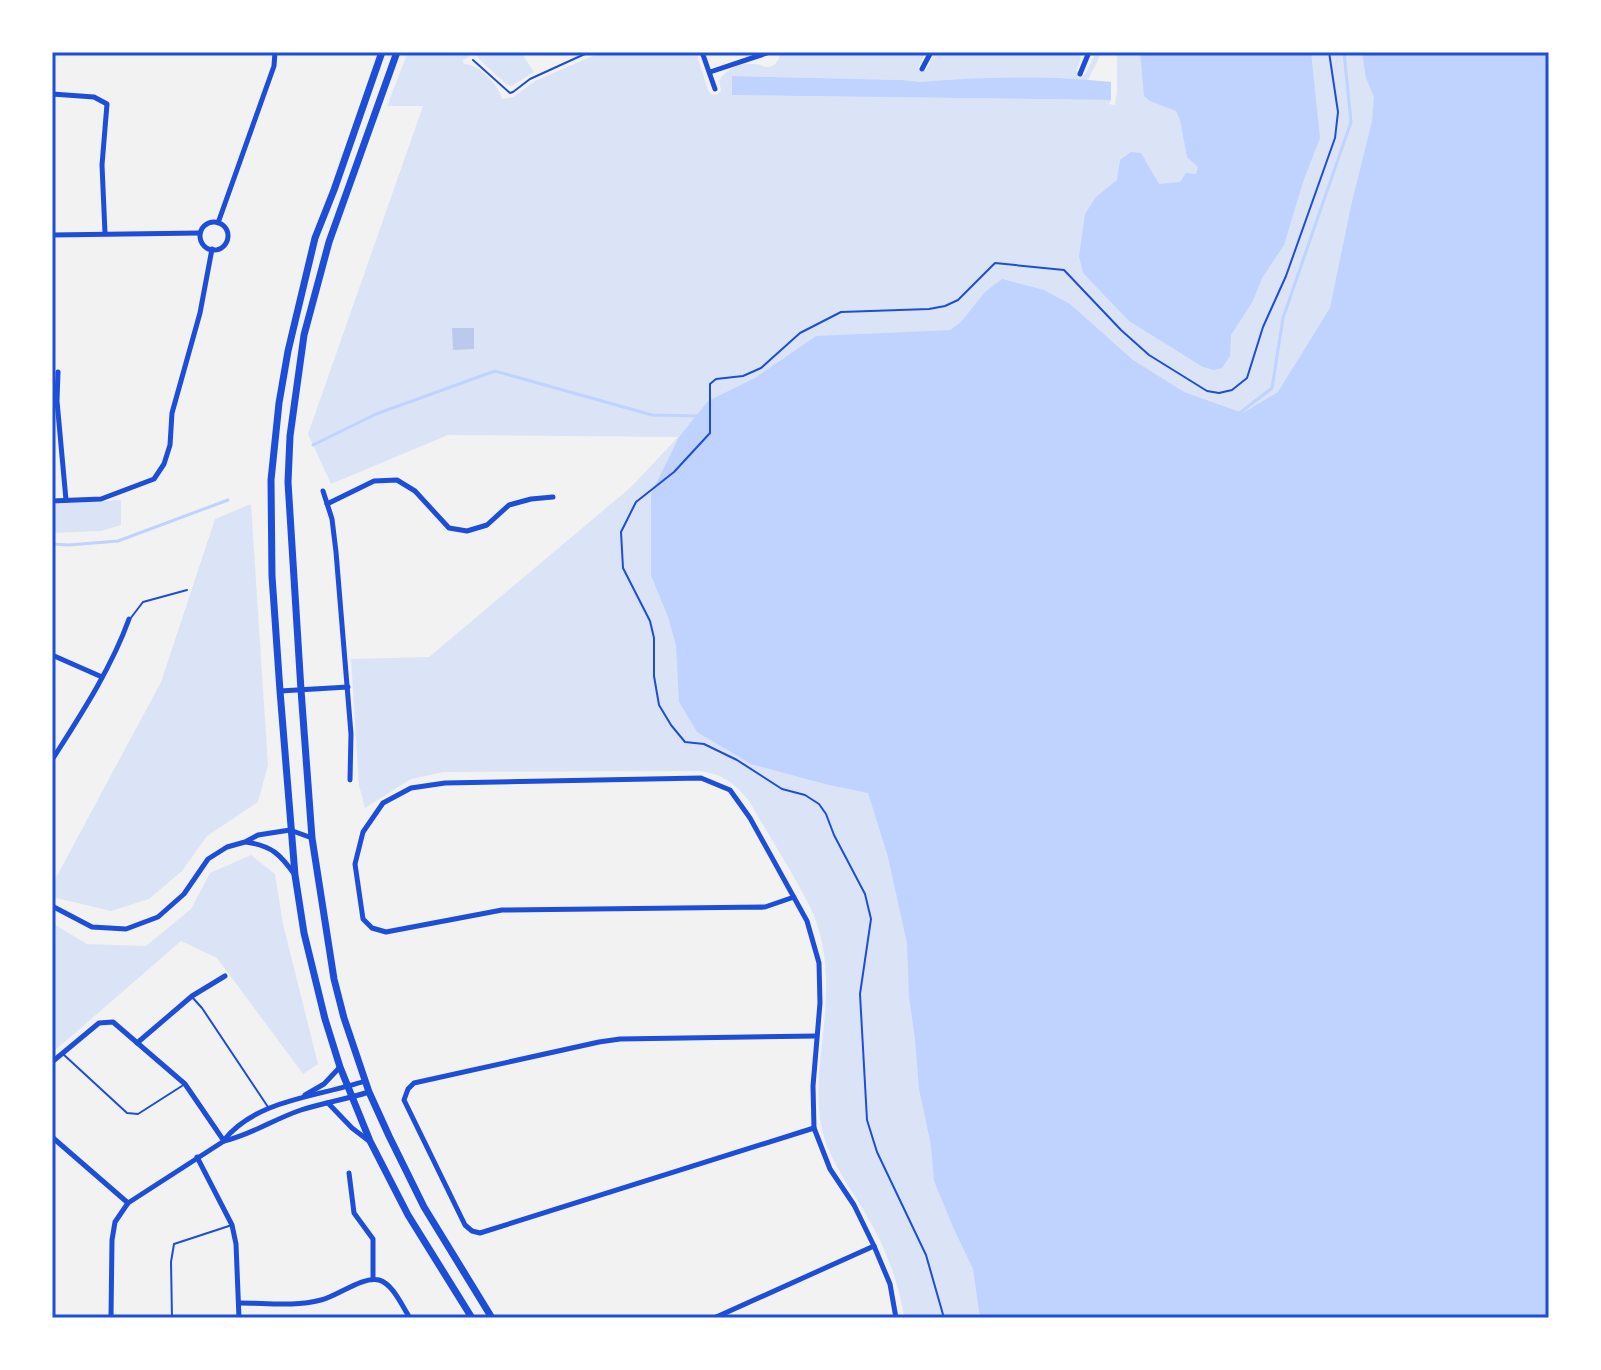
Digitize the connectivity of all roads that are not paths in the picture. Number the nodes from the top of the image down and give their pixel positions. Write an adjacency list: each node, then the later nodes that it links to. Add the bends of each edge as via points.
1 (275, 52): 15 (street)
2 (382, 52): 32 (main road, via 315,238 279,403 271,496)
3 (397, 52): 31 (main road, via 329,242 304,335 288,482)
4 (589, 52): 9 (lane, via 510,93)
5 (702, 52): 11 (street)
6 (931, 52): 10 (street)
7 (1089, 52): 12 (street)
8 (767, 53): 11 (street)
9 (473, 60)
10 (922, 69)
11 (710, 72): 13 (street)
12 (1080, 74)
13 (715, 89)
14 (52, 94): 16 (street, via 94,97 107,104 102,165)
15 (218, 223): 17 (street, via 211,222); 19 (street, via 226,229 227,239)
16 (105, 233): 17 (street); 18 (street)
17 (200, 233): 19 (street, via 203,244)
18 (52, 235)
19 (212, 249): 23 (street, via 164,464 154,479 101,499)
20 (58, 372): 23 (street)
21 (323, 491): 25 (street)
22 (553, 497): 25 (street, via 509,505 487,525 467,531 449,528 415,491 397,480 374,481)
23 (66, 500): 24 (street)
24 (52, 501)
25 (327, 504): 30 (street)
26 (187, 590): 27 (lane, via 143,602)
27 (129, 619): 29 (street)
28 (52, 655): 29 (street)
29 (102, 677): 33 (street)
30 (348, 687): 31 (street); 34 (street)
31 (301, 690): 32 (street); 36 (main road)
32 (280, 691): 35 (main road)
33 (52, 760)
34 (350, 780)
35 (290, 830): 36 (street); 37 (street); 38 (main road)
36 (312, 838): 48 (main road, via 334,979)
37 (245, 842): 38 (street, via 281,856); 40 (street, via 208,859 184,894 158,917 126,929 92,927)
38 (295, 875): 47 (main road, via 311,962)
39 (794, 897): 39 (street, via 730,790 701,778 411,788 383,803 363,832 355,864 363,919 386,932 502,910 765,907); 43 (street, via 819,963)
40 (52, 906)
41 (225, 976): 42 (street)
42 (192, 996): 44 (street); 55 (lane)
43 (816, 1036): 56 (street); 56 (street, via 599,1042 414,1083 404,1100 465,1225 480,1233)
44 (137, 1043): 45 (street, via 113,1022 99,1023); 49 (street)
45 (62, 1054): 46 (street); 49 (lane, via 127,1113 138,1114)
46 (52, 1062)
47 (340, 1067): 50 (main road); 52 (street)
48 (365, 1081): 50 (street); 51 (main road)
49 (185, 1084): 58 (street)
50 (347, 1087): 52 (street); 53 (main road)
51 (369, 1092): 53 (street); 72 (main road, via 424,1207)
52 (301, 1098): 55 (street)
53 (352, 1098): 54 (street); 59 (main road)
54 (328, 1103): 58 (street); 59 (street)
55 (269, 1108): 58 (street, via 234,1128)
56 (814, 1128): 64 (street, via 830,1169)
57 (52, 1137): 62 (street)
58 (224, 1141): 60 (street)
59 (370, 1141): 71 (main road, via 408,1215)
60 (197, 1157): 62 (street); 63 (street)
61 (349, 1173): 65 (street, via 354,1213 375,1245)
62 (128, 1203): 67 (street, via 115,1222 112,1240)
63 (232, 1225): 66 (street); 68 (lane, via 174,1244)
64 (874, 1246): 73 (street); 74 (street, via 890,1284)
65 (373, 1279): 66 (street, via 319,1301); 70 (street, via 391,1289)
66 (240, 1303): 69 (street)
67 (111, 1318)
68 (172, 1318)
69 (239, 1318)
70 (410, 1318)
71 (472, 1318)
72 (492, 1318)
73 (714, 1318)
74 (896, 1318)

